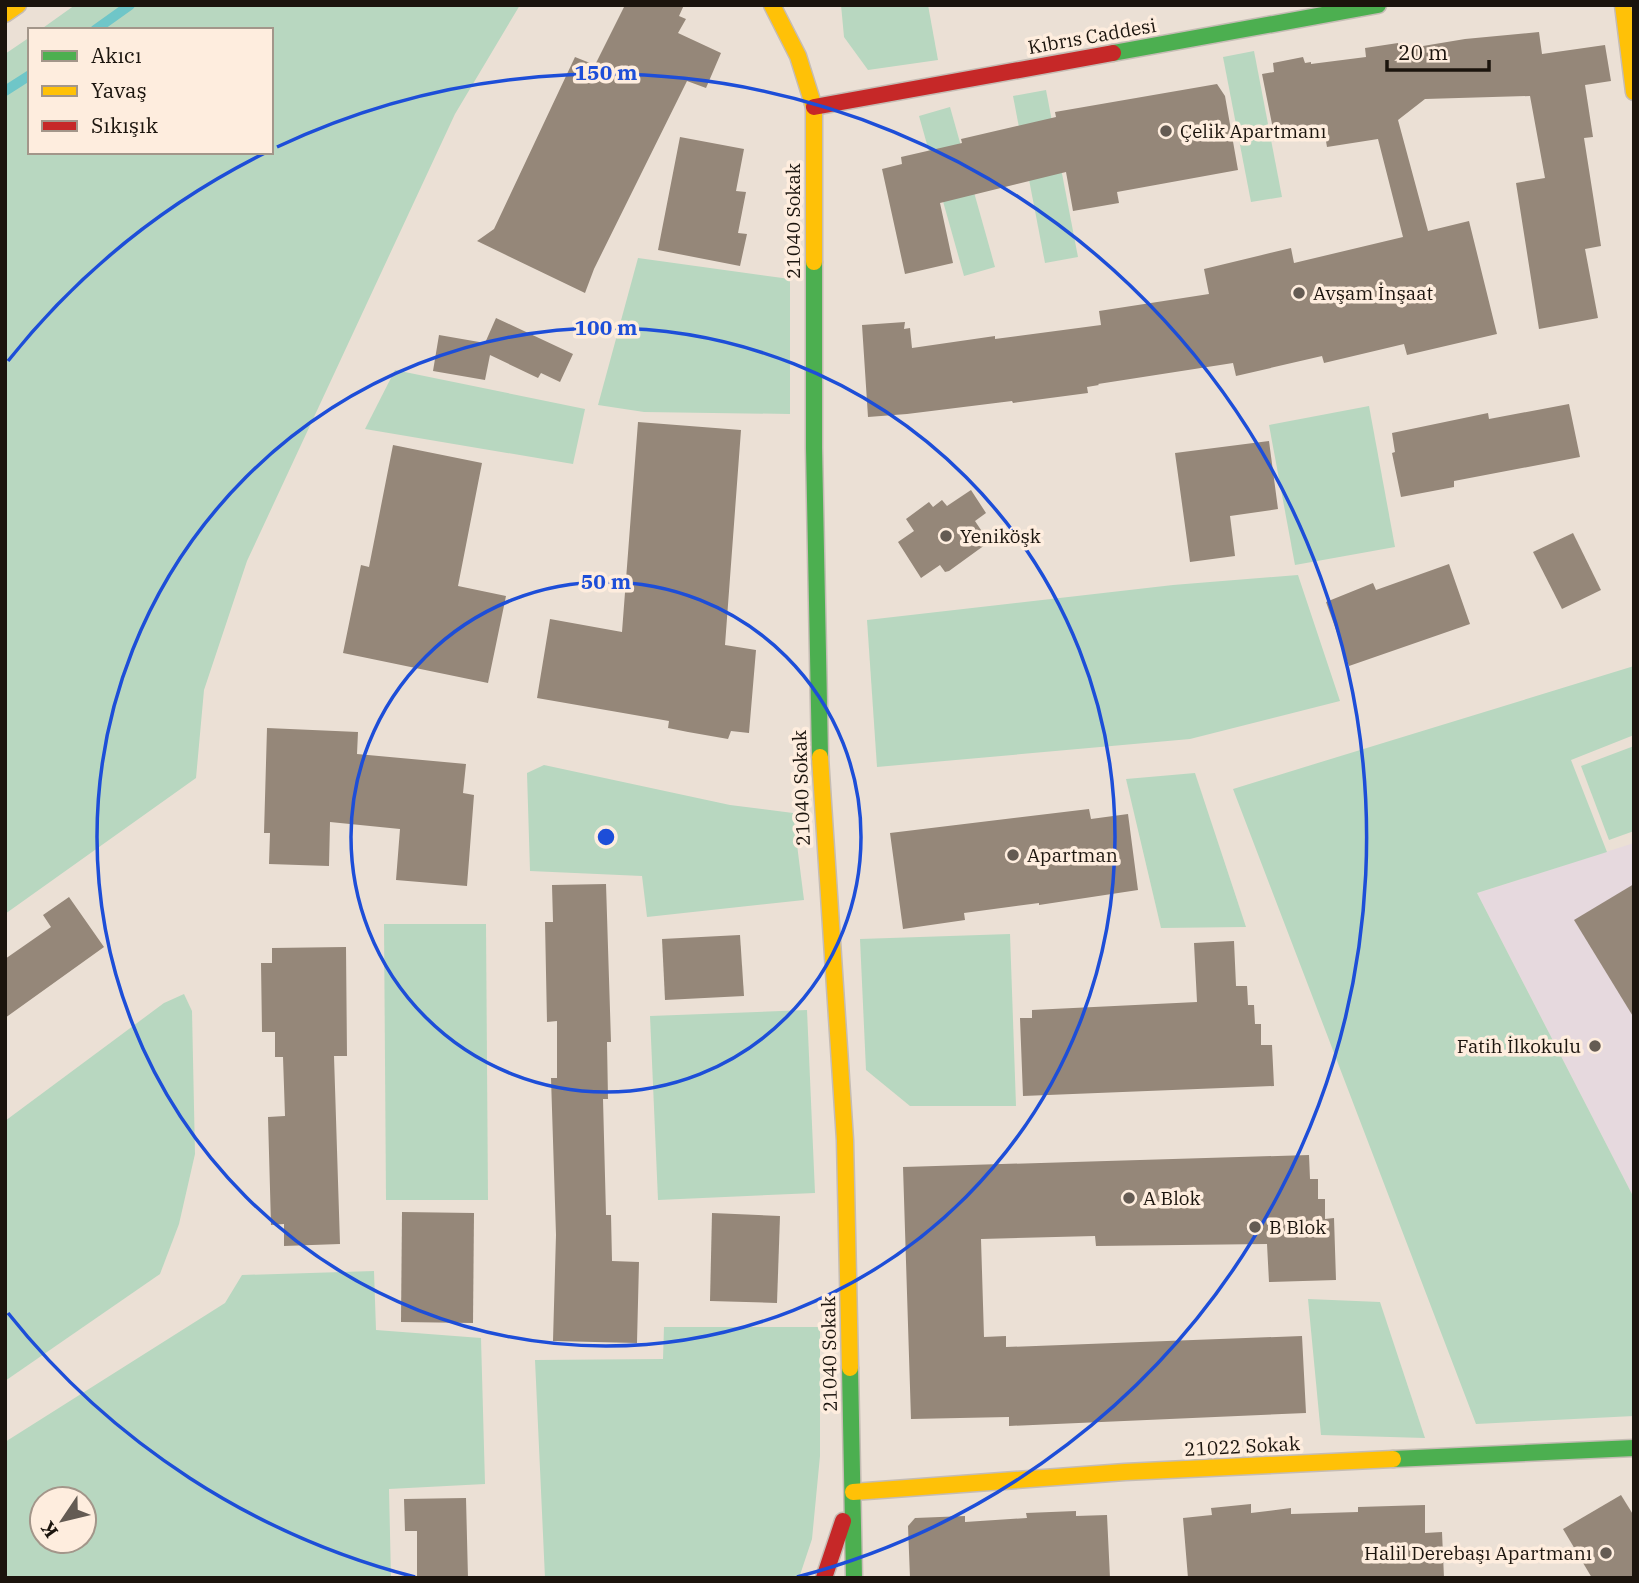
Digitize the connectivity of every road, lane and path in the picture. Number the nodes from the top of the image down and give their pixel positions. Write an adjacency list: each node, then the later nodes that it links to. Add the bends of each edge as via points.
1 (18, 5): 5 (main road)
2 (772, 5): 7 (main road, 21040 Sokak, via 797,56)
3 (1378, 5): 7 (main road, Kıbrıs Caddesi)
4 (1623, 5): 6 (main road)
5 (5, 14)
6 (1634, 92)
7 (814, 107): 9 (main road, 21040 Sokak, via 821,796 845,1140)
8 (1634, 1448): 9 (main road, 21022 Sokak, via 1125,1472)
9 (853, 1492): 10 (main road); 11 (main road, 21040 Sokak)
10 (824, 1578)
11 (854, 1578)

